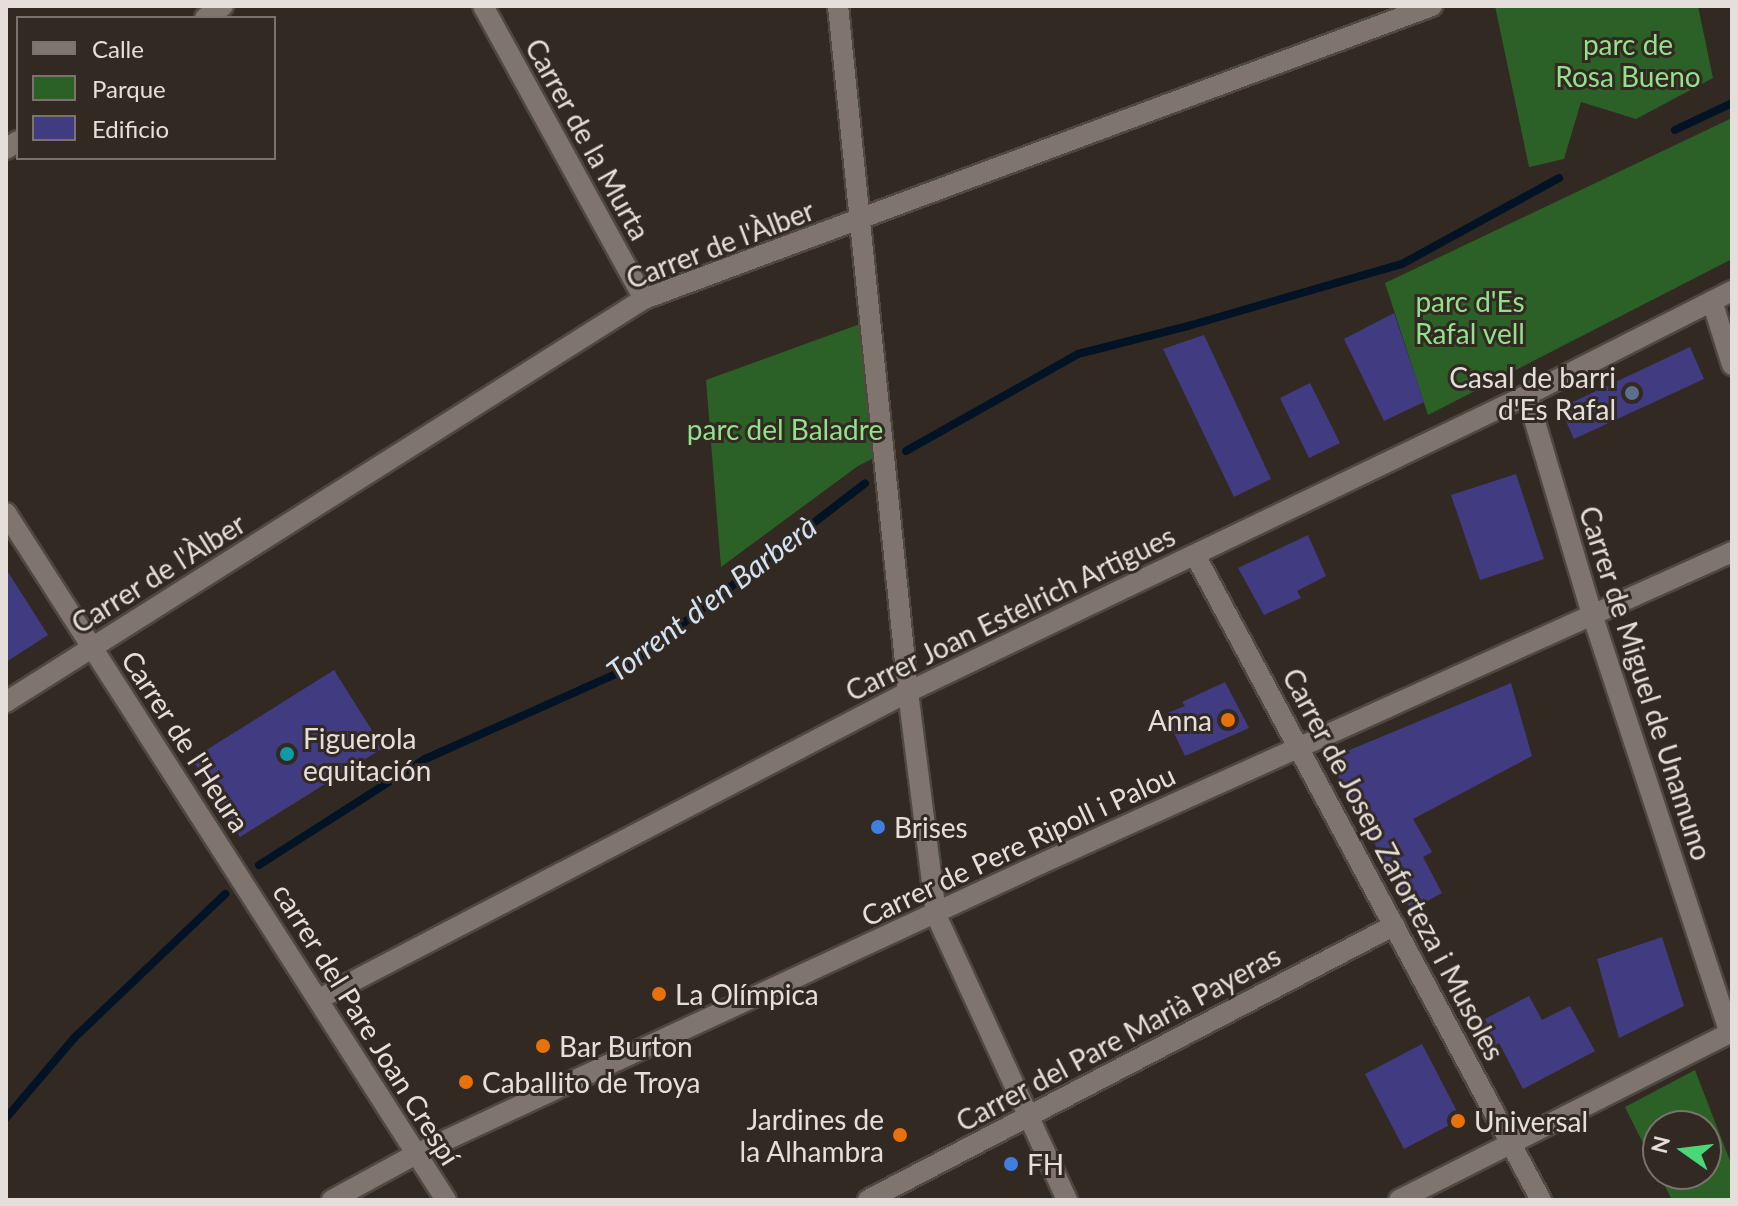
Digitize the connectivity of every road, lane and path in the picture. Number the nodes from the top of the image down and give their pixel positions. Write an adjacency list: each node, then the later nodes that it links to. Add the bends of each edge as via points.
1 (483, 6): 6 (street, Carrer de la Murta)
2 (838, 6): 4 (street)
3 (1432, 6): 4 (street, Carrer de l'Àlber)
4 (860, 220): 6 (street, Carrer de l'Àlber); 15 (street)
5 (1732, 291): 7 (street, Carrer Joan Estelrich Artigues)
6 (644, 299): 14 (street, Carrer de l'Àlber)
7 (1712, 301): 8 (street); 9 (street, Carrer Joan Estelrich Artigues)
8 (1732, 365)
9 (1527, 395): 12 (street, Carrer Joan Estelrich Artigues); 13 (street, Carrer de Miguel de Unamuno)
10 (6, 513): 14 (street, Carrer de l'Heura)
11 (1732, 552): 13 (street, Carrer de Pere Ripoll i Palou)
12 (1195, 555): 15 (street, Carrer Joan Estelrich Artigues); 17 (street, Carrer de Josep Zaforteza i Musoles)
13 (1592, 614): 17 (street, Carrer de Pere Ripoll i Palou); 22 (street, Carrer de Miguel de Unamuno)
14 (92, 648): 16 (street, Carrer de l'Àlber); 18 (street, Carrer de l'Heura)
15 (908, 692): 19 (street); 21 (street, Carrer Joan Estelrich Artigues)
16 (6, 702)
17 (1300, 746): 19 (street, Carrer de Pere Ripoll i Palou); 20 (street, Carrer de Josep Zaforteza i Musoles)
18 (242, 878): 21 (street, carrer del Pare Joan Crespí)
19 (936, 915): 23 (street); 25 (street, Carrer de Pere Ripoll i Palou)
20 (1395, 925): 23 (street, Carrer del Pare Marià Payeras); 24 (street, Carrer de Josep Zaforteza i Musoles)
21 (319, 999): 25 (street, carrer del Pare Joan Crespí)
22 (1731, 1032): 24 (street)
23 (1027, 1118): 28 (street, Carrer del Pare Marià Payeras); 29 (street)
24 (1511, 1142): 30 (street); 31 (street, Carrer de Josep Zaforteza i Musoles)
25 (416, 1154): 26 (street, Carrer de Pere Ripoll i Palou); 27 (street, carrer del Pare Joan Crespí)
26 (332, 1200)
27 (446, 1200)
28 (868, 1200)
29 (1067, 1200)
30 (1399, 1200)
31 (1541, 1200)

